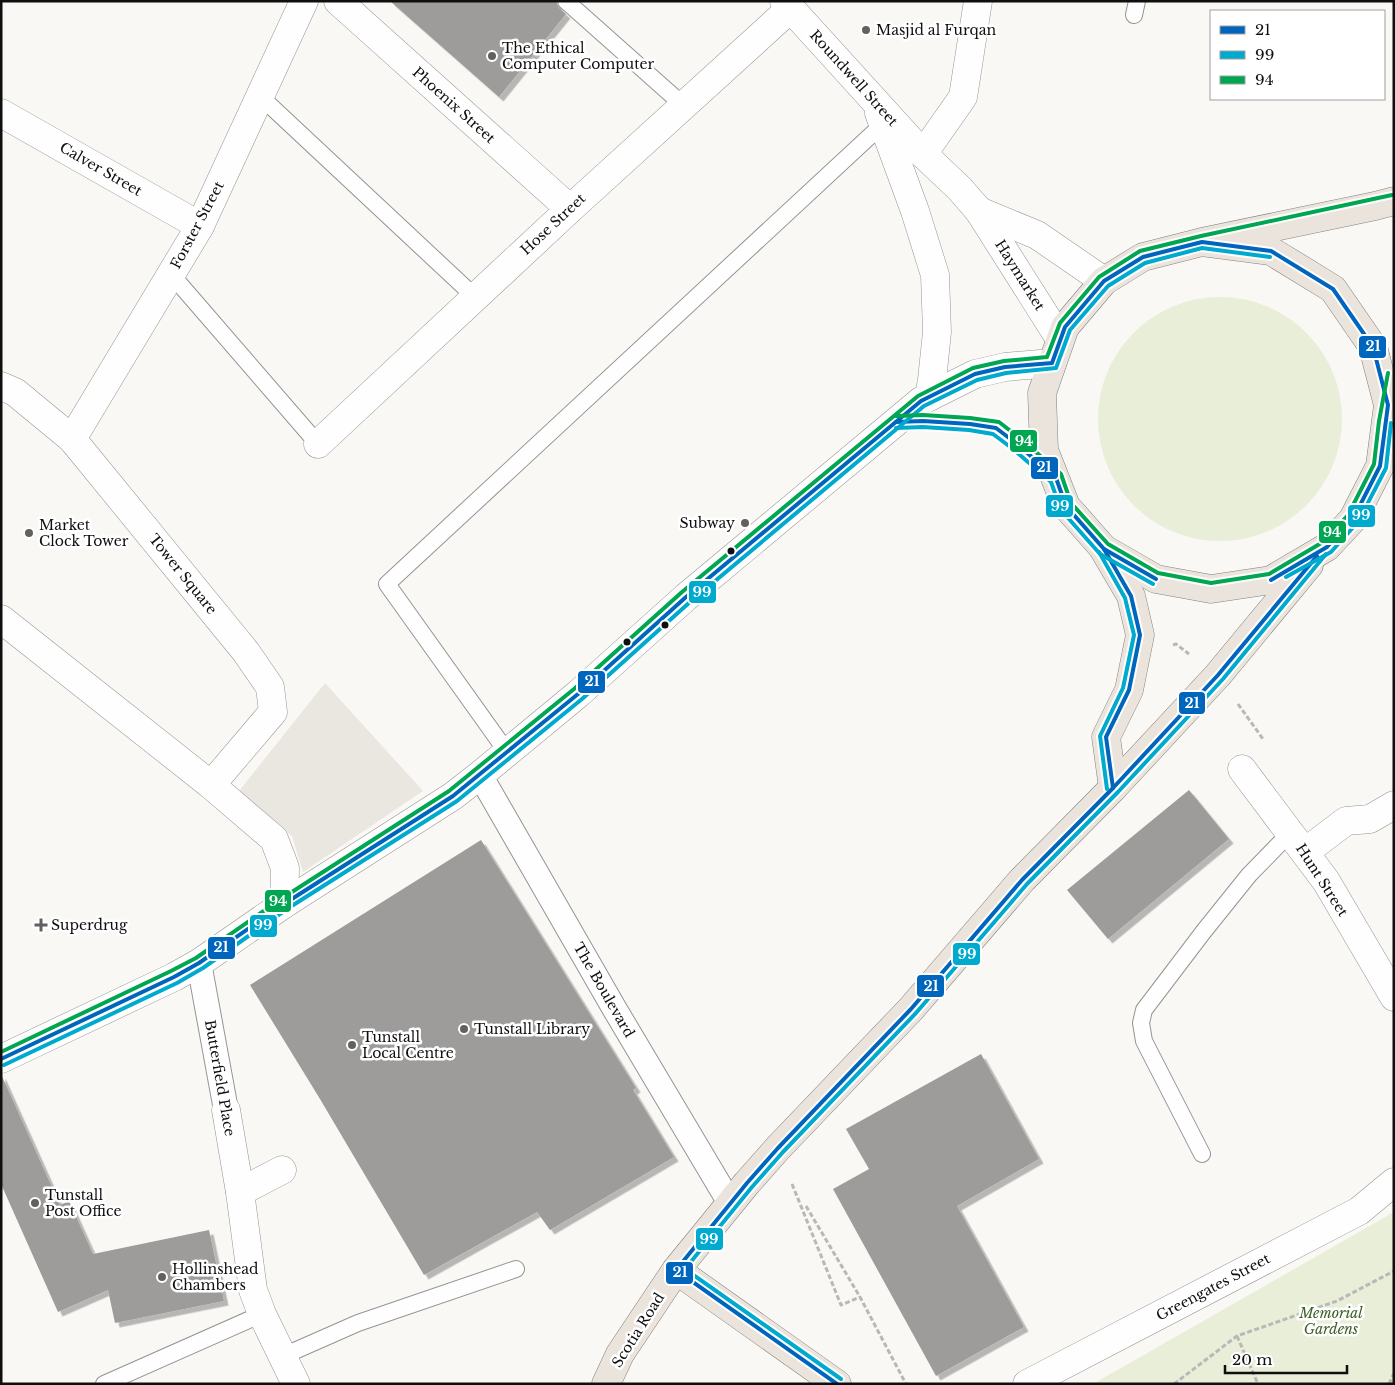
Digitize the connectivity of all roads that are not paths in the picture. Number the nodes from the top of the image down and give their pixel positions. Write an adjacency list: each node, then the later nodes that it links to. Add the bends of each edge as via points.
1 (304, 1): 6 (street, Forster Street)
2 (338, 1): 12 (street, Phoenix Street)
3 (566, 1): 7 (lane)
4 (978, 1): 10 (street, via 963,97)
5 (787, 4): 7 (street, Hose Street); 8 (street, Roundwell Street)
6 (260, 96): 14 (street, Forster Street); 18 (lane)
7 (684, 105): 12 (street, Hose Street)
8 (879, 112): 10 (street, Roundwell Street); 22 (street, via 935,275 936,332); 31 (lane, via 387,584)
9 (1, 113): 14 (street, Calver Street)
10 (923, 154): 13 (street, Haymarket, via 960,188)
11 (1394, 201): 15 (main road)
12 (570, 209): 18 (street, Hose Street)
13 (979, 211): 17 (street, Haymarket, via 1037,235); 19 (street, Haymarket)
14 (200, 226): 16 (street, Forster Street)
15 (1202, 242): 17 (main road, via 1143,257); 24 (main road, via 1271,251 1333,289 1374,347 1388,405)
16 (171, 274): 25 (street, Forster Street); 26 (lane)
17 (1104, 281): 19 (main road, via 1065,327)
18 (475, 297): 26 (street, Hose Street)
19 (1056, 351): 22 (street, via 975,374); 27 (main road, via 1042,393 1044,450)
20 (1394, 374): 24 (main road)
21 (1, 386): 25 (street, Tower Square, via 15,392)
22 (929, 397): 23 (street)
23 (896, 422): 27 (lane, via 923,421 996,428); 31 (street)
24 (1385, 422): 29 (main road, via 1380,466 1353,519)
25 (72, 439): 34 (street, Tower Square, via 246,652 270,687 273,712)
26 (318, 444)
27 (1056, 478): 28 (main road, via 1066,506)
28 (1104, 549): 29 (main road, via 1156,579 1211,589 1271,580); 35 (main road, via 1130,596 1140,635 1129,690 1106,737)
29 (1321, 550): 35 (main road, Scotia Road, via 1218,675)
30 (1, 619): 34 (street)
31 (507, 752): 33 (street)
32 (1242, 769): 37 (street, Hunt Street)
33 (480, 775): 38 (street, via 453,796); 47 (street, The Boulevard)
34 (211, 785): 38 (street, via 274,839 285,868)
35 (1113, 788): 47 (main road, Scotia Road, via 1022,880 912,1009 778,1148)
36 (1394, 805): 37 (street, via 1370,819 1346,821)
37 (1297, 843): 40 (street, Hunt Street, via 1326,881); 43 (lane, via 1249,875 1144,1010 1141,1024 1144,1041)
38 (284, 904): 39 (street)
39 (199, 963): 41 (street); 42 (street, Butterfield Place)
40 (1391, 985)
41 (1, 1059)
42 (226, 1110): 46 (street, Butterfield Place)
43 (1202, 1154)
44 (282, 1170): 46 (street)
45 (1394, 1182): 56 (street, Greengates Street, via 1358,1211)
46 (240, 1192): 50 (street, Butterfield Place, via 253,1290)
47 (730, 1203): 49 (main road, Scotia Road)
48 (516, 1269): 51 (lane, via 358,1323)
49 (676, 1270): 54 (main road, Scotia Road, via 620,1354); 55 (main road)
50 (262, 1314): 51 (street, Butterfield Place); 52 (lane)
51 (283, 1356): 53 (street, Butterfield Place)
52 (104, 1384)
53 (296, 1384)
54 (606, 1384)
55 (837, 1384)
56 (1027, 1384)

